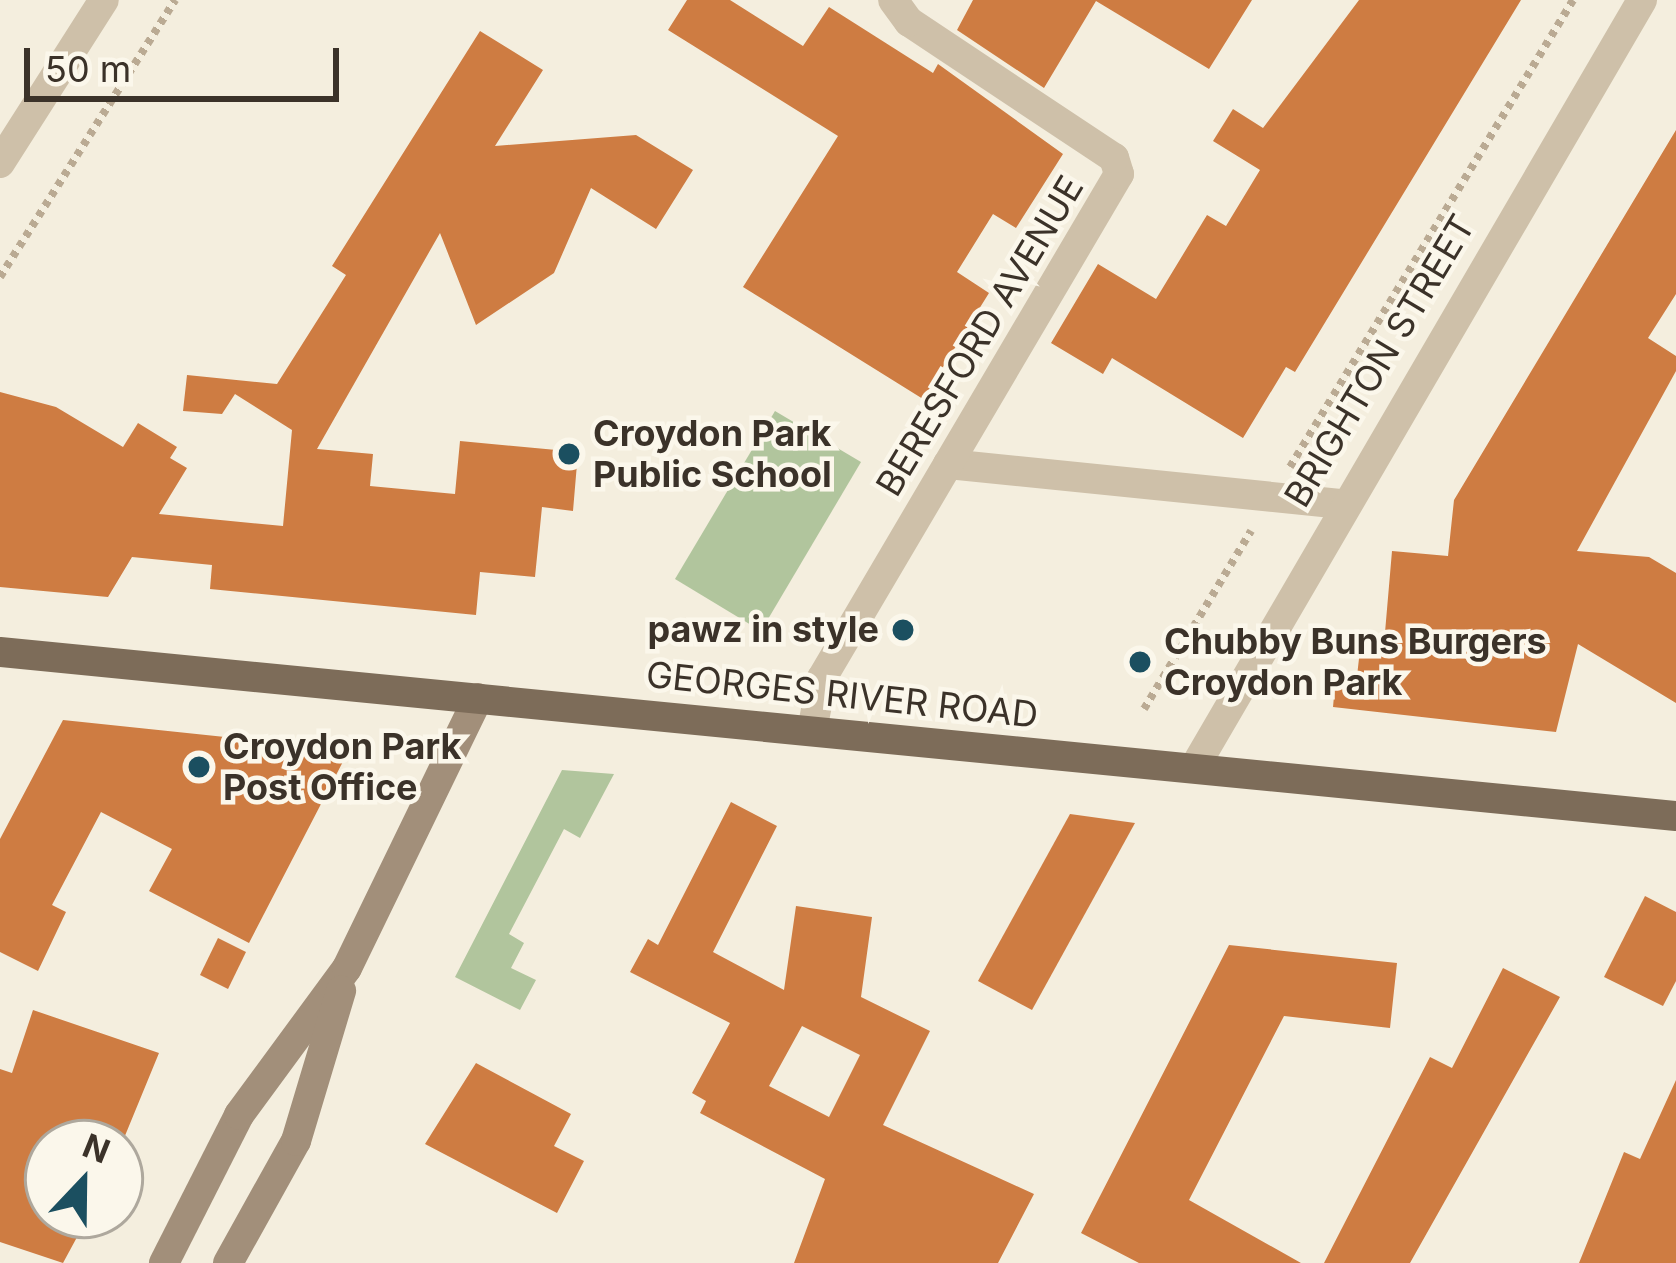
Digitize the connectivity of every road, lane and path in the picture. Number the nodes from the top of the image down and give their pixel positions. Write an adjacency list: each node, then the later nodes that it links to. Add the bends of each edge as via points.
1 (104, 0): 6 (street)
2 (175, 0): 7 (path)
3 (893, 0): 8 (street, BERESFORD AVENUE, via 909,22 1114,158 1120,174)
4 (1573, 0): 9 (path)
5 (1642, 0): 10 (street, BRIGHTON STREET)
6 (0, 163)
7 (0, 278)
8 (948, 464): 9 (street); 14 (street, BERESFORD AVENUE, via 822,678)
9 (1272, 497): 10 (street); 13 (path)
10 (1340, 504): 15 (street, BRIGHTON STREET)
11 (0, 652): 12 (main road, GEORGES RIVER ROAD)
12 (478, 698): 14 (main road, GEORGES RIVER ROAD); 17 (main road)
13 (1144, 709)
14 (812, 731): 15 (main road, GEORGES RIVER ROAD)
15 (1194, 768): 16 (main road, GEORGES RIVER ROAD)
16 (1676, 816)
17 (347, 968): 18 (main road, via 239,1115); 19 (main road, via 296,1141)
18 (164, 1263)
19 (228, 1263)

